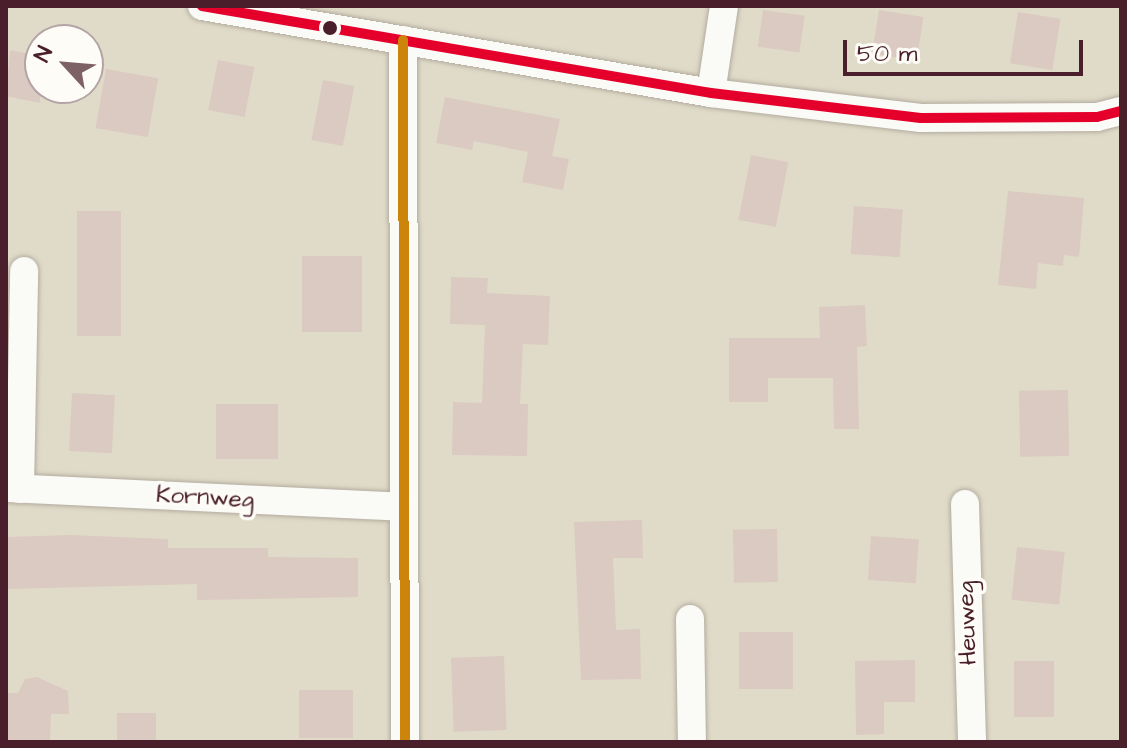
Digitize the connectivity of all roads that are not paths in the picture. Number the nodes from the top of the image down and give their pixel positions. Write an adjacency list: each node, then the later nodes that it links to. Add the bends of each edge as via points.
1 (202, 6): 3 (street)
2 (724, 6): 5 (street)
3 (368, 20): 4 (street)
4 (403, 40): 5 (street); 10 (street)
5 (711, 93): 6 (street, via 921,118 1097,117)
6 (1121, 111)
7 (24, 271): 8 (street)
8 (13, 488): 10 (street, Kornweg)
9 (965, 504): 14 (street, Heuweg)
10 (404, 507): 12 (street)
11 (690, 619): 13 (street)
12 (405, 742)
13 (692, 742)
14 (972, 742)

